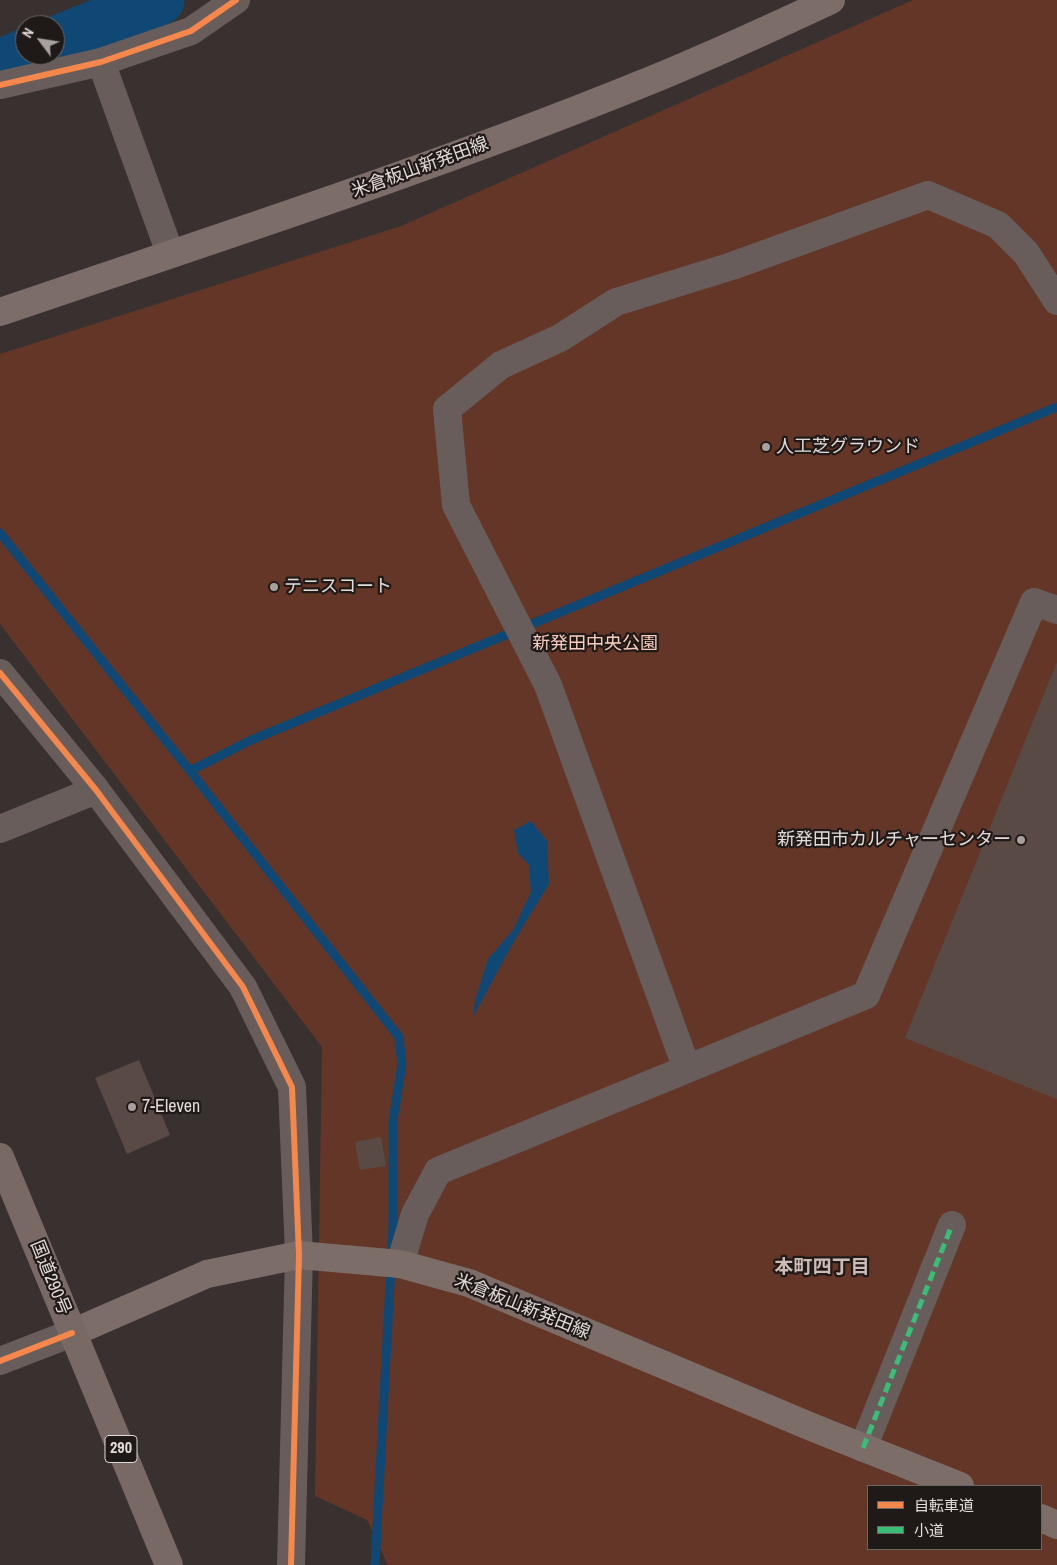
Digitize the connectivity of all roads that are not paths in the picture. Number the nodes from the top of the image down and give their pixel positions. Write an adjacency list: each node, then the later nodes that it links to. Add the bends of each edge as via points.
1 (236, 0): 3 (street, via 191,31)
2 (831, 0): 5 (main road, 米倉板山新発田線, via 640,85 500,139)
3 (101, 62): 4 (street); 5 (street)
4 (0, 85)
5 (170, 254): 7 (main road, 米倉板山新発田線)
6 (1057, 301): 12 (street, via 1026,253 998,225 928,194 732,266 616,302 560,338 501,365 447,409 456,505 548,685)
7 (0, 312)
8 (1057, 610): 12 (street, via 1034,602 866,995)
9 (0, 673): 10 (street)
10 (96, 790): 11 (street); 15 (street, via 243,987 292,1088)
11 (0, 829)
12 (687, 1069): 16 (street, via 438,1171 415,1214)
13 (0, 1157): 17 (highway, 国道290号 / 290)
14 (952, 1224): 19 (street)
15 (299, 1255): 16 (main road, 米倉板山新発田線); 17 (main road, 米倉板山新発田線, via 207,1274); 24 (street)
16 (400, 1264): 19 (main road, 米倉板山新発田線, via 468,1283)
17 (72, 1333): 18 (street); 23 (highway, 国道290号 / 290)
18 (0, 1361)
19 (863, 1448): 20 (main road, 米倉板山新発田線)
20 (957, 1485)
21 (1042, 1518): 22 (main road)
22 (1057, 1525)
23 (169, 1565)
24 (291, 1565)

